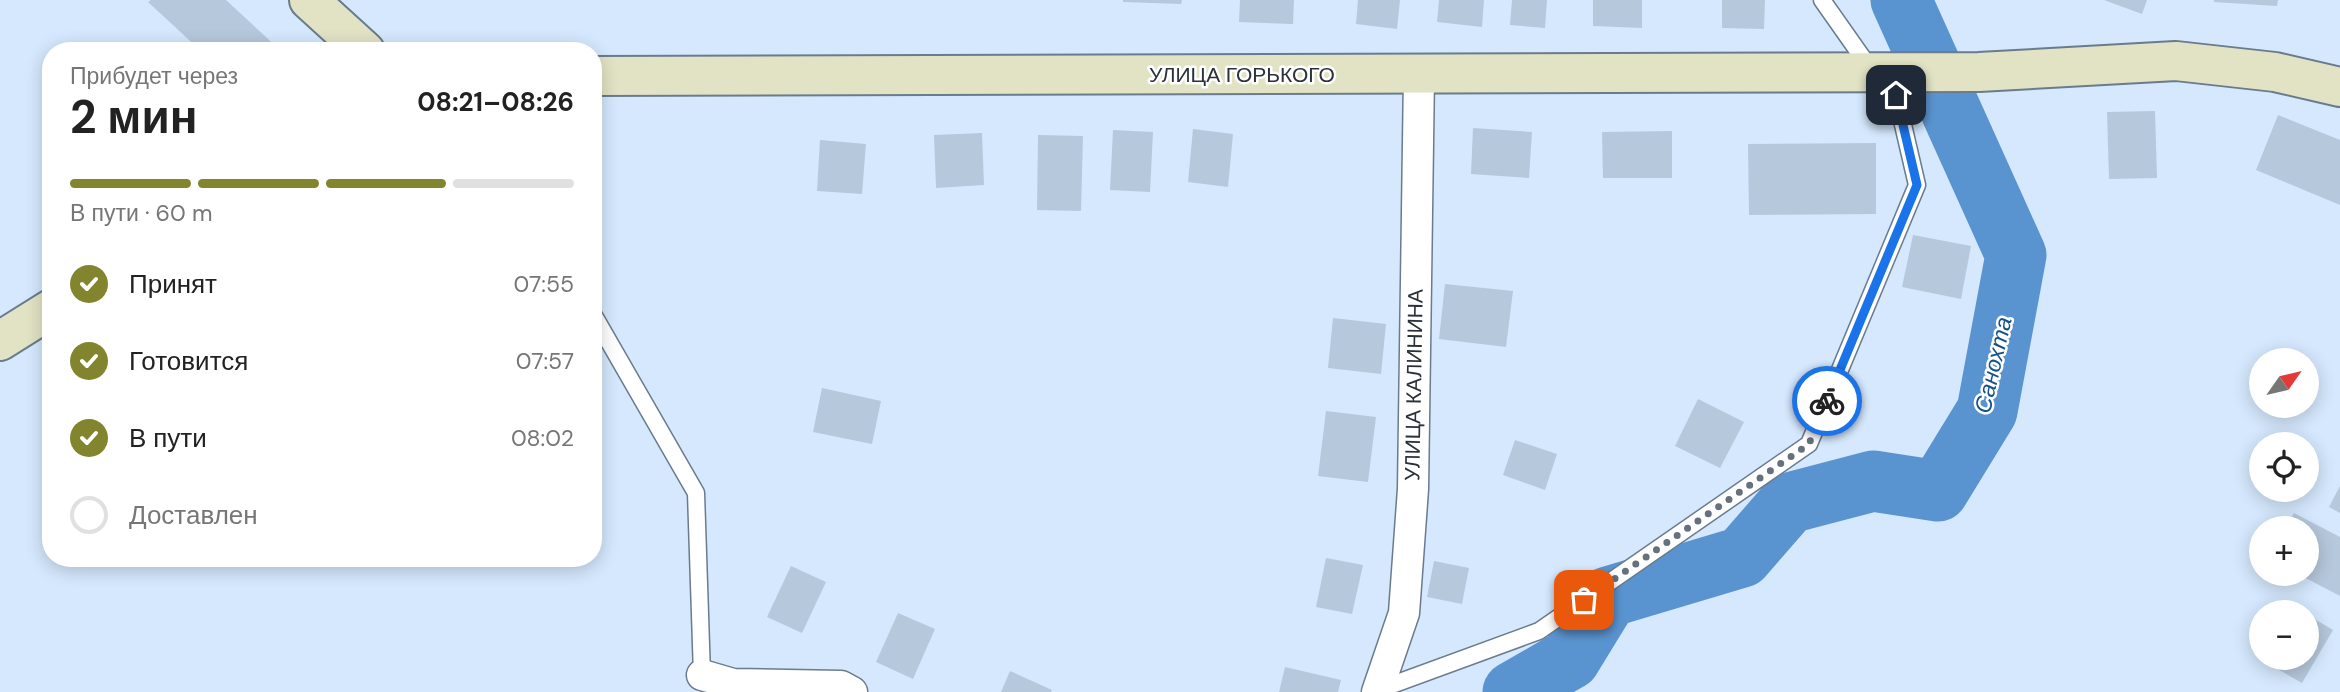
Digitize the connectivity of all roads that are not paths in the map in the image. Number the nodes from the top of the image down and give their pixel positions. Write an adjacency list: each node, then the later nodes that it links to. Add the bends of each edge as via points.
1 (309, 0): 3 (street)
2 (1822, 0): 4 (lane)
3 (355, 42)
4 (1882, 73): 5 (street, УЛИЦА ГОРЬКОГО); 7 (street, УЛИЦА ГОРЬКОГО, via 2176,61 2275,72); 12 (lane, via 1917,185 1809,444 1539,631)
5 (1419, 74): 6 (street, УЛИЦА ГОРЬКОГО); 12 (street, УЛИЦА КАЛИНИНА, via 1413,489 1404,613)
6 (602, 76)
7 (2340, 87)
8 (42, 315): 10 (street)
9 (602, 330): 11 (lane, via 696,493)
10 (0, 341)
11 (702, 675): 13 (street, via 733,684 841,686)
12 (1377, 691)
13 (852, 692)

